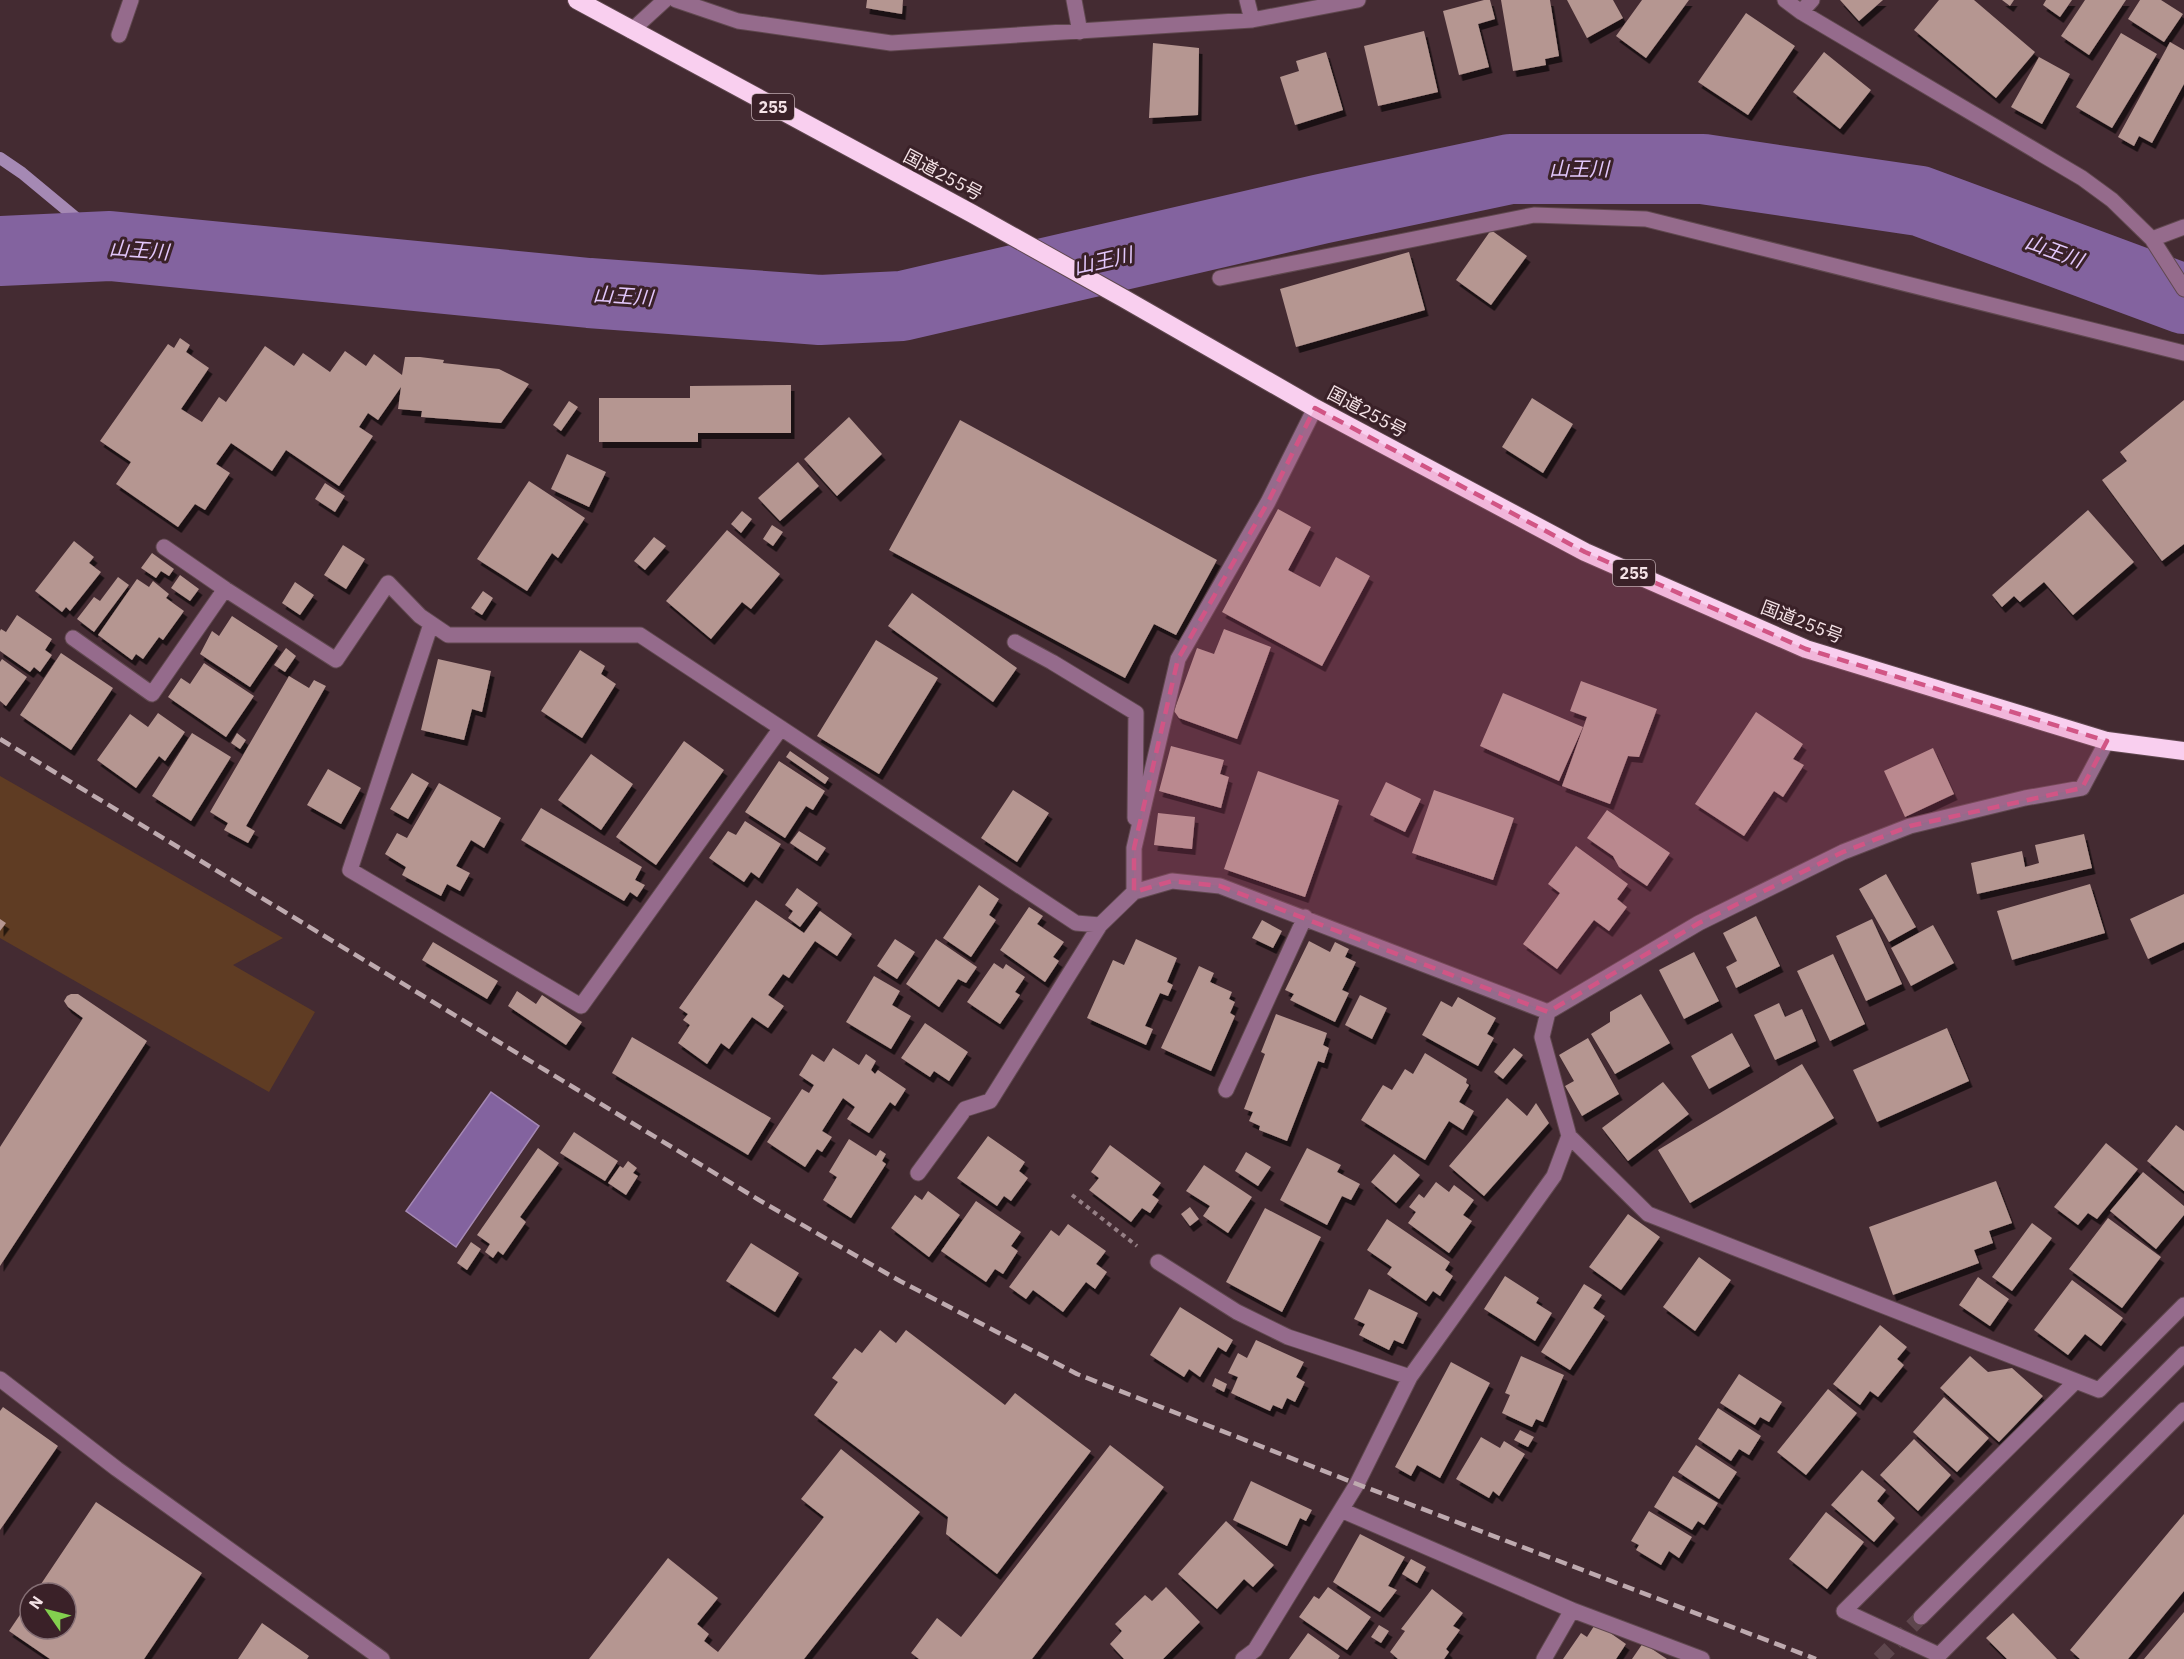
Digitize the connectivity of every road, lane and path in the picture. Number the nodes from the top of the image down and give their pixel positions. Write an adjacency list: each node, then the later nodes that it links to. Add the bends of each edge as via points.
1 (131, 0): 14 (street)
2 (577, 0): 12 (highway, 国道255号 / 255)
3 (665, 0): 12 (street)
4 (676, 0): 13 (street, via 738,21 891,43)
5 (1074, 0): 13 (street)
6 (1247, 0): 11 (street)
7 (1358, 0): 11 (street)
8 (1785, 0): 10 (street)
9 (1812, 0): 10 (street)
10 (1801, 12): 16 (street, via 2082,178 2112,200)
11 (1252, 20): 13 (street)
12 (631, 31): 20 (highway, 国道255号 / 255, via 971,213)
13 (1080, 32)
14 (119, 35)
15 (2184, 227): 16 (street)
16 (2152, 239): 18 (street)
17 (1220, 278): 19 (street, via 1534,215 1646,219)
18 (2184, 289)
19 (2184, 353)
20 (1315, 408): 27 (highway, 国道255号 / 255, via 1585,552 1806,648); 29 (street, via 1268,502 1178,659)
21 (164, 547): 22 (street)
22 (225, 589): 23 (street, via 336,660 388,583); 24 (street, via 152,694)
23 (426, 620): 26 (street, via 448,635 640,634); 26 (street, via 350,870 582,1006)
24 (73, 638)
25 (1016, 642): 29 (street, via 1136,713)
26 (781, 728): 32 (street, via 1076,923)
27 (2107, 741): 28 (highway, 国道255号 / 255); 33 (street, via 2082,788 1910,826 1843,852 1700,923)
28 (2184, 751)
29 (1134, 848): 30 (street)
30 (1134, 892): 31 (street, via 1172,881 1220,886); 32 (street)
31 (1305, 917): 33 (street); 34 (street)
32 (1100, 925): 36 (street, via 990,1101 965,1109)
33 (1548, 1012): 35 (street, via 1542,1037)
34 (1226, 1090)
35 (1569, 1136): 41 (street, via 1554,1176); 43 (street, via 1648,1214)
36 (918, 1173)
37 (1072, 1195): 38 (path)
38 (1158, 1262): 41 (street, via 1237,1312 1288,1337)
39 (2184, 1305): 43 (street, via 2099,1390)
40 (2184, 1354): 47 (street)
41 (1410, 1377): 45 (street)
42 (0, 1378): 48 (street, via 117,1469)
43 (2075, 1382): 44 (street, via 1844,1611 1939,1655)
44 (2181, 1416)
45 (1341, 1510): 46 (street); 49 (street, via 1255,1650)
46 (1572, 1610): 50 (street); 51 (street)
47 (1921, 1617)
48 (382, 1659)
49 (1243, 1659)
50 (1544, 1659)
51 (1702, 1659)

